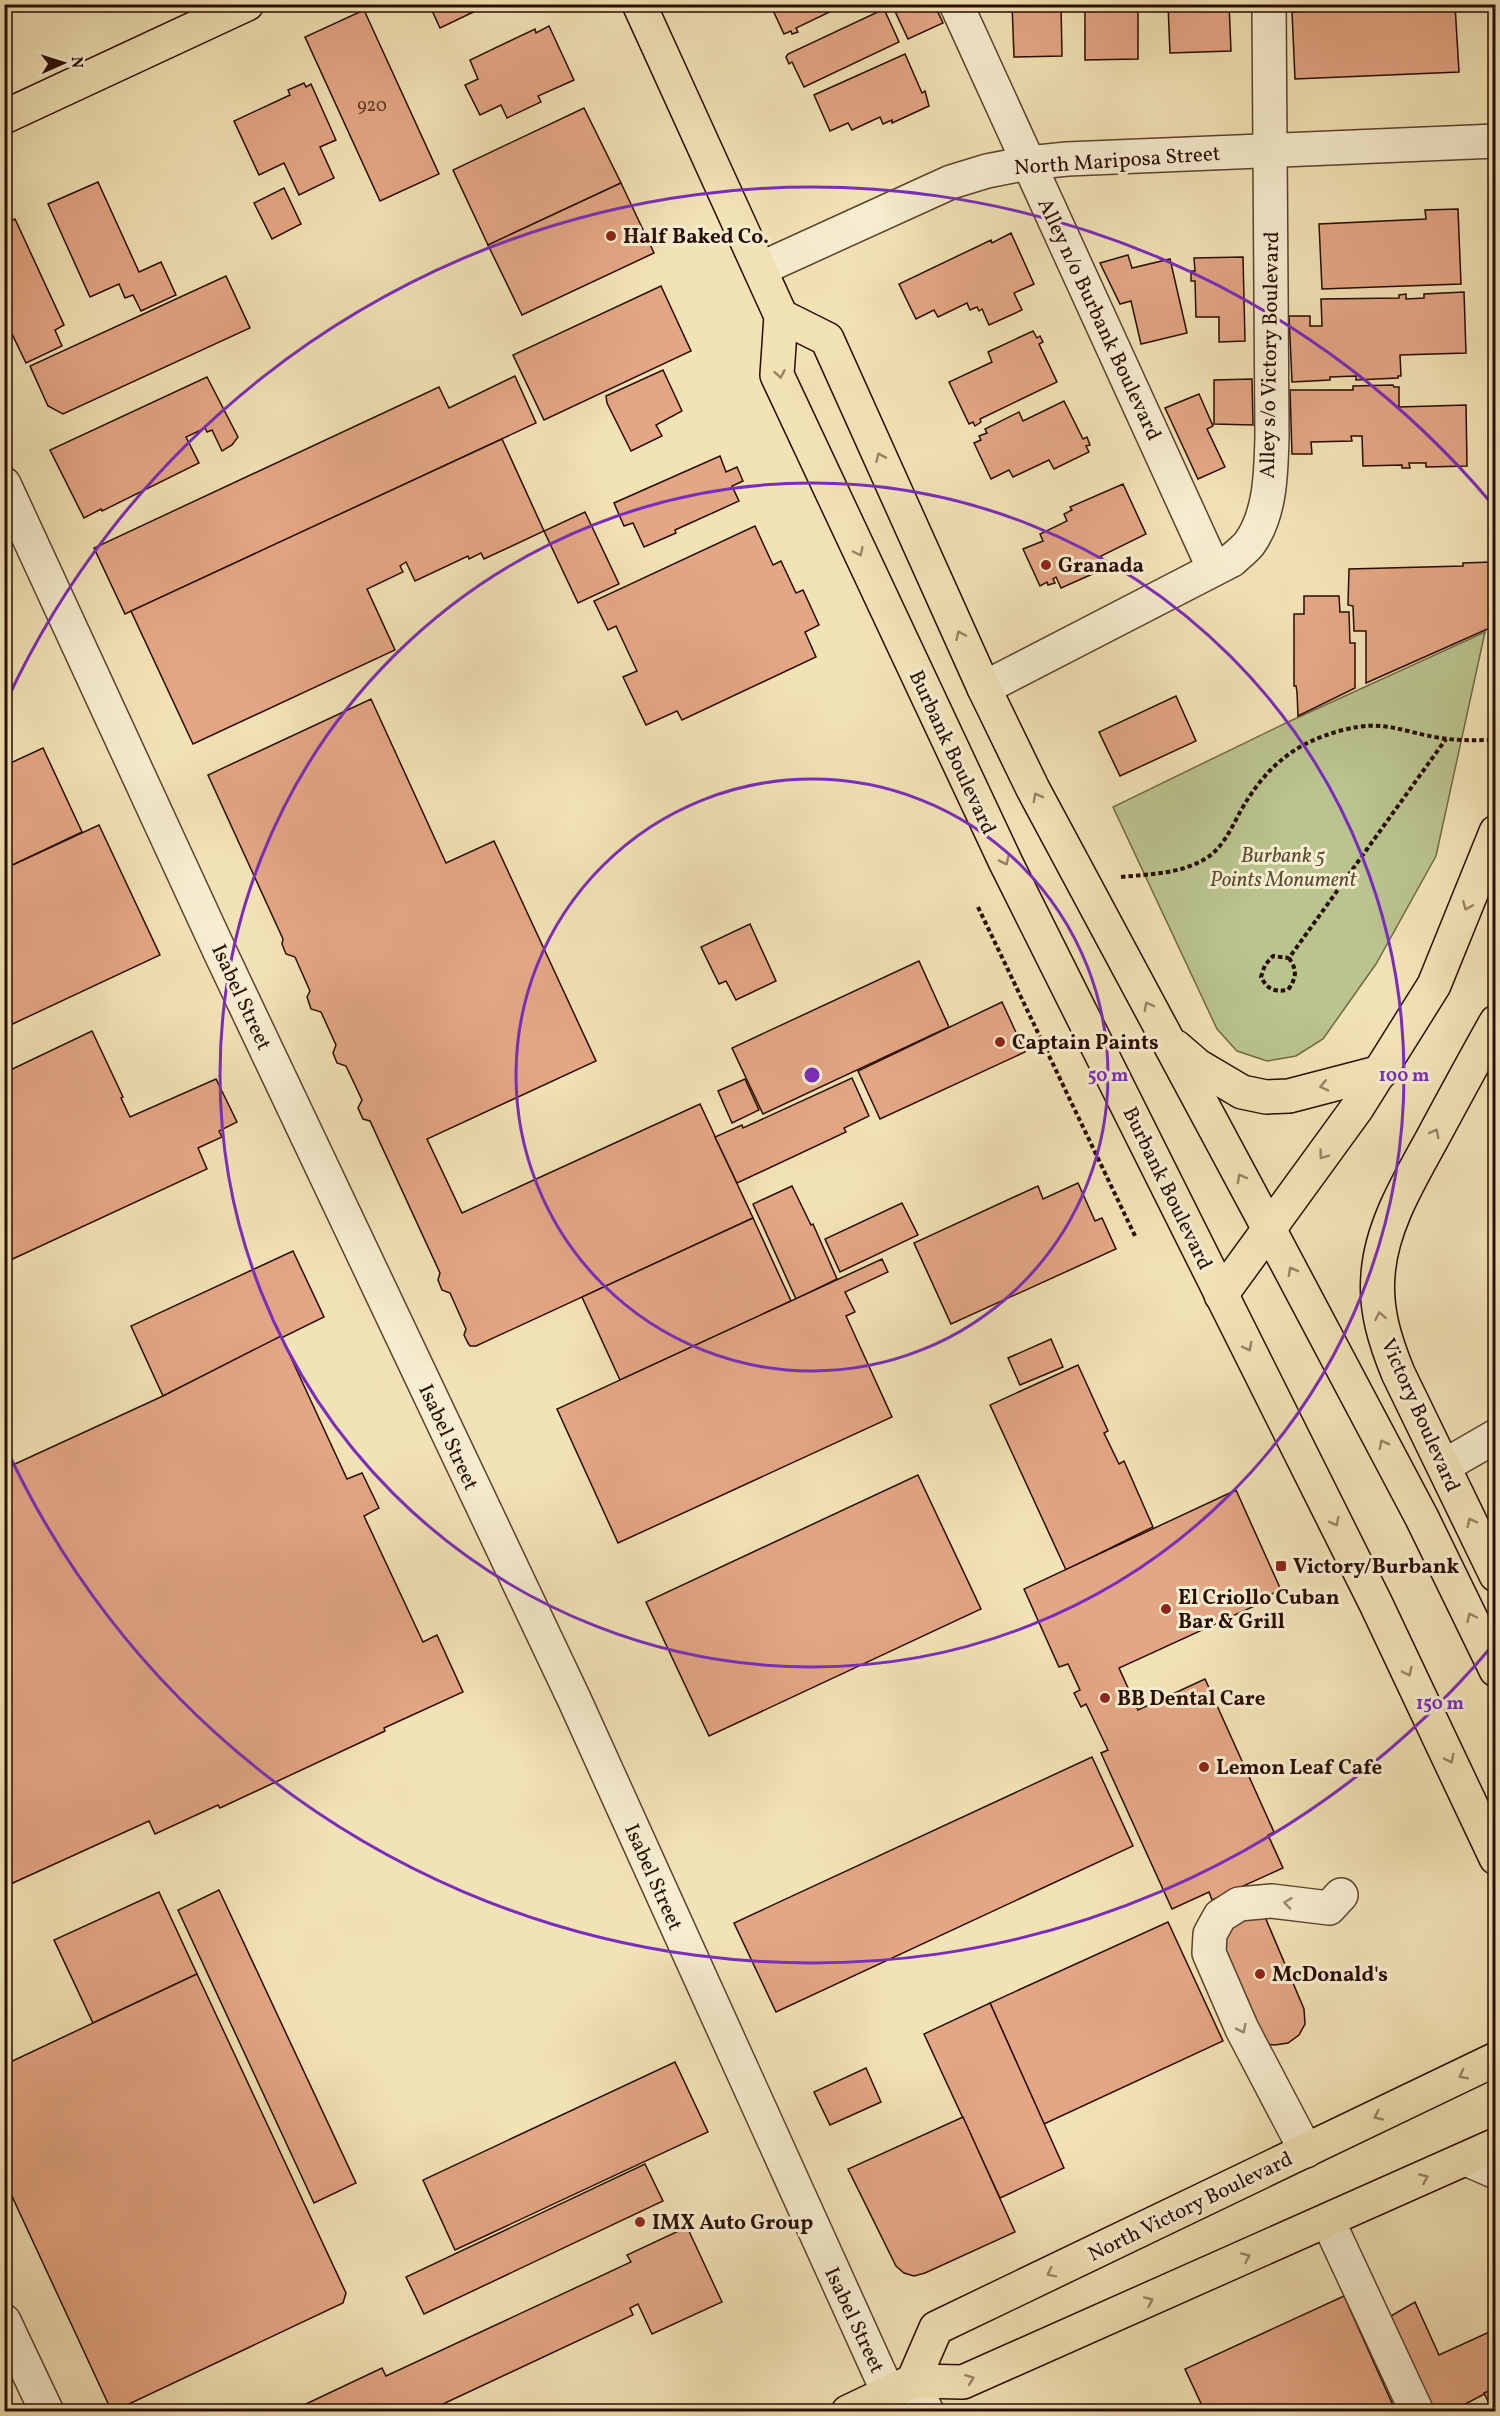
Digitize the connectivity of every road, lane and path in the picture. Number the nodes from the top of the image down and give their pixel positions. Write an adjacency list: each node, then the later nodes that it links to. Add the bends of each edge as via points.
1 (247, 4): 5 (main road)
2 (639, 4): 9 (main road)
3 (956, 4): 8 (street, Alley n/o Burbank Boulevard)
4 (1269, 4): 7 (street, Alley s/o Victory Boulevard)
5 (4, 117)
6 (1496, 141): 7 (street, North Mariposa Street)
7 (1270, 150): 8 (street, North Mariposa Street); 12 (street, Alley s/o Victory Boulevard, via 1272,436 1268,494 1261,521 1249,544 1232,560)
8 (1028, 163): 9 (street, North Mariposa Street, via 951,182); 12 (street, Alley n/o Burbank Boulevard)
9 (760, 270): 10 (main road)
10 (782, 316): 13 (main road, one-way to 10, via 827,339); 25 (main road, Burbank Boulevard, one-way to 25, via 777,375 1001,853)
11 (4, 484): 39 (street, Isabel Street, via 220,952)
12 (1214, 569): 13 (street, Alley s/o Victory Boulevard)
13 (984, 688): 17 (main road, one-way to 13)
14 (1446, 739): 15 (path); 17 (path, via 1377,725 1343,730 1310,741 1279,760 1255,786 1219,847 1206,858 1172,872); 19 (path)
15 (1496, 740)
16 (1496, 832): 22 (main road, one-way to 22, via 1434,985)
17 (1081, 881): 21 (main road, one-way to 17)
18 (978, 908): 24 (path)
19 (1289, 958): 19 (path, via 1296,968 1296,979 1288,990 1277,992 1267,988 1261,977 1265,965 1274,956)
20 (1496, 1023): 27 (main road, Victory Boulevard, one-way to 20, via 1385,1341 1378,1308 1378,1274 1396,1208)
21 (1165, 1038): 22 (main road, one-way to 21, via 1289,1096 1266,1097 1242,1092 1198,1066); 23 (main road, one-way to 21)
22 (1381, 1072): 23 (main road, one-way to 23)
23 (1269, 1229): 25 (main road); 29 (main road, one-way to 23, via 1422,1518)
24 (1136, 1238)
25 (1221, 1295): 30 (main road, Burbank Boulevard, one-way to 30, via 1376,1604)
26 (1496, 1436): 27 (street)
27 (1444, 1466): 28 (main road, Victory Boulevard, one-way to 27)
28 (1496, 1575)
29 (1496, 1670)
30 (1496, 1858)
31 (1341, 1895): 34 (street, one-way to 34, via 1329,1908 1272,1901 1239,1904 1221,1916 1210,1934 1209,1953 1242,2029)
32 (1496, 2059): 34 (main road, North Victory Boulevard, one-way to 34)
33 (1496, 2145): 35 (main road)
34 (1306, 2151): 39 (main road, North Victory Boulevard, one-way to 39, via 936,2328)
35 (1466, 2159): 36 (street); 37 (main road, one-way to 35)
36 (1496, 2172)
37 (1328, 2221): 39 (main road, one-way to 37, via 963,2382); 43 (street)
38 (4, 2321): 41 (street)
39 (901, 2386): 40 (main road); 42 (street, Isabel Street)
40 (853, 2410)
41 (47, 2412)
42 (927, 2412)
43 (1417, 2412)

